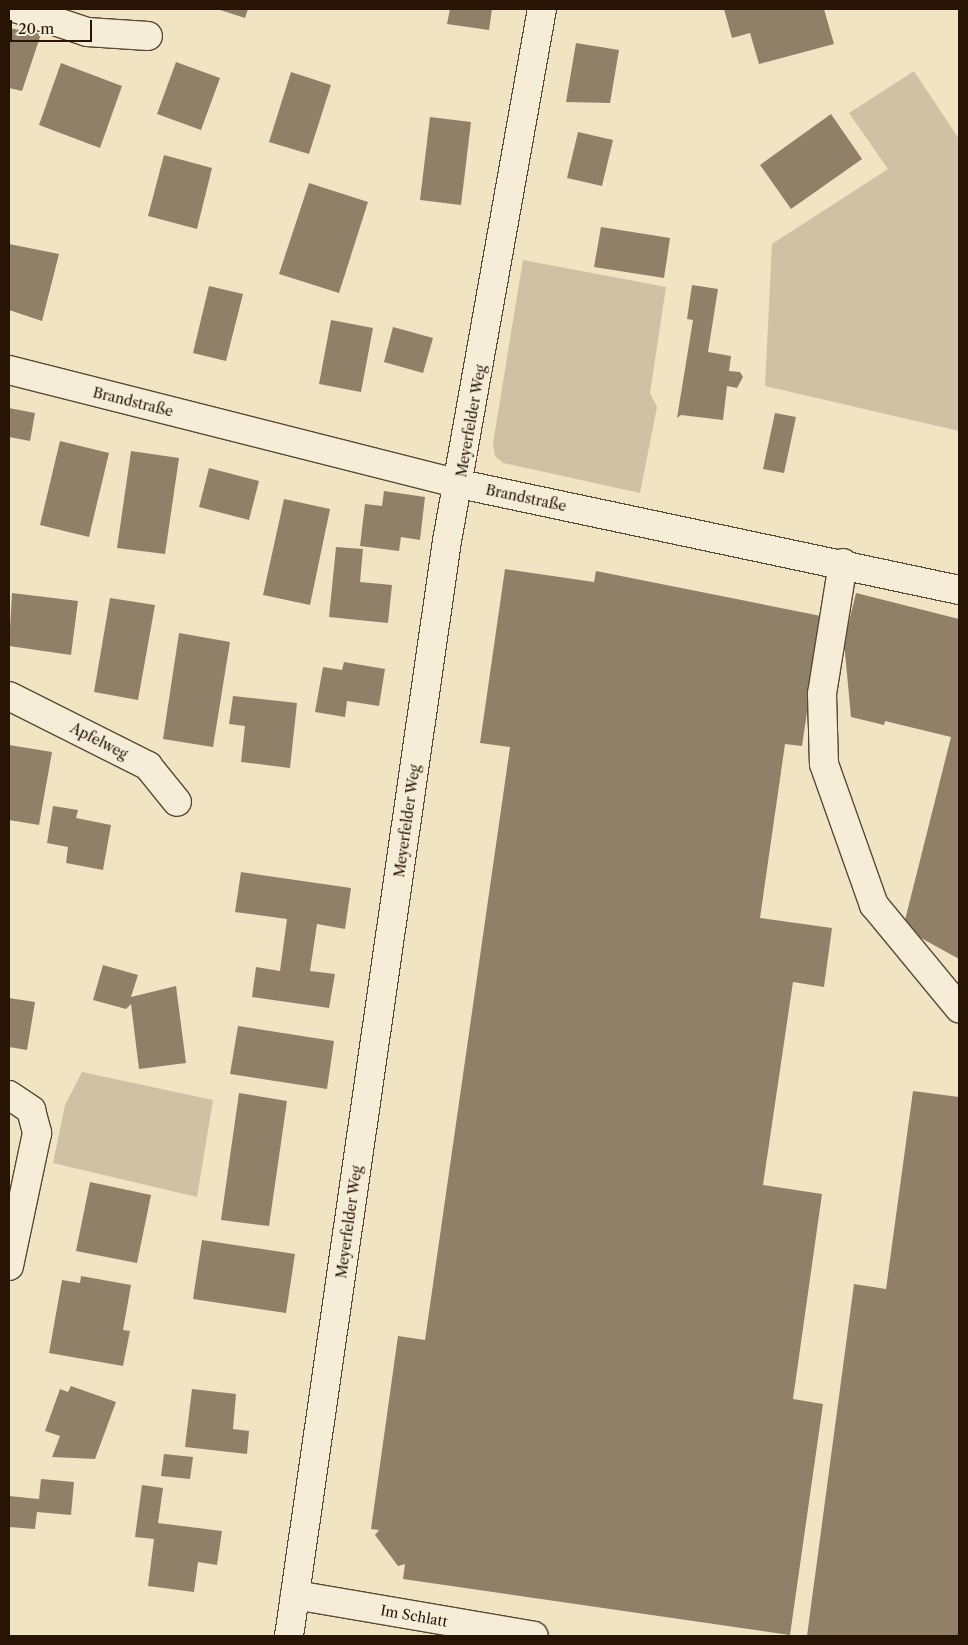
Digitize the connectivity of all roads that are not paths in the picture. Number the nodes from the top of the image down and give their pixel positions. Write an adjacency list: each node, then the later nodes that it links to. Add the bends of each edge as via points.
1 (18, 9): 3 (street, via 87,32)
2 (542, 9): 5 (street, Meyerfelder Weg)
3 (148, 36)
4 (9, 370): 5 (street, Brandstraße)
5 (460, 484): 6 (street, Brandstraße); 13 (street, Meyerfelder Weg, via 446,551)
6 (843, 563): 7 (street, Brandstraße); 10 (street, via 822,694 824,764 874,905)
7 (959, 590)
8 (9, 696): 9 (street, Apfelweg, via 148,766)
9 (178, 802)
10 (959, 1008)
11 (9, 1095): 12 (street, via 31,1110 37,1133)
12 (9, 1266)
13 (295, 1595): 14 (street, Meyerfelder Weg); 15 (street, Im Schlatt)
14 (289, 1636)
15 (534, 1636)

